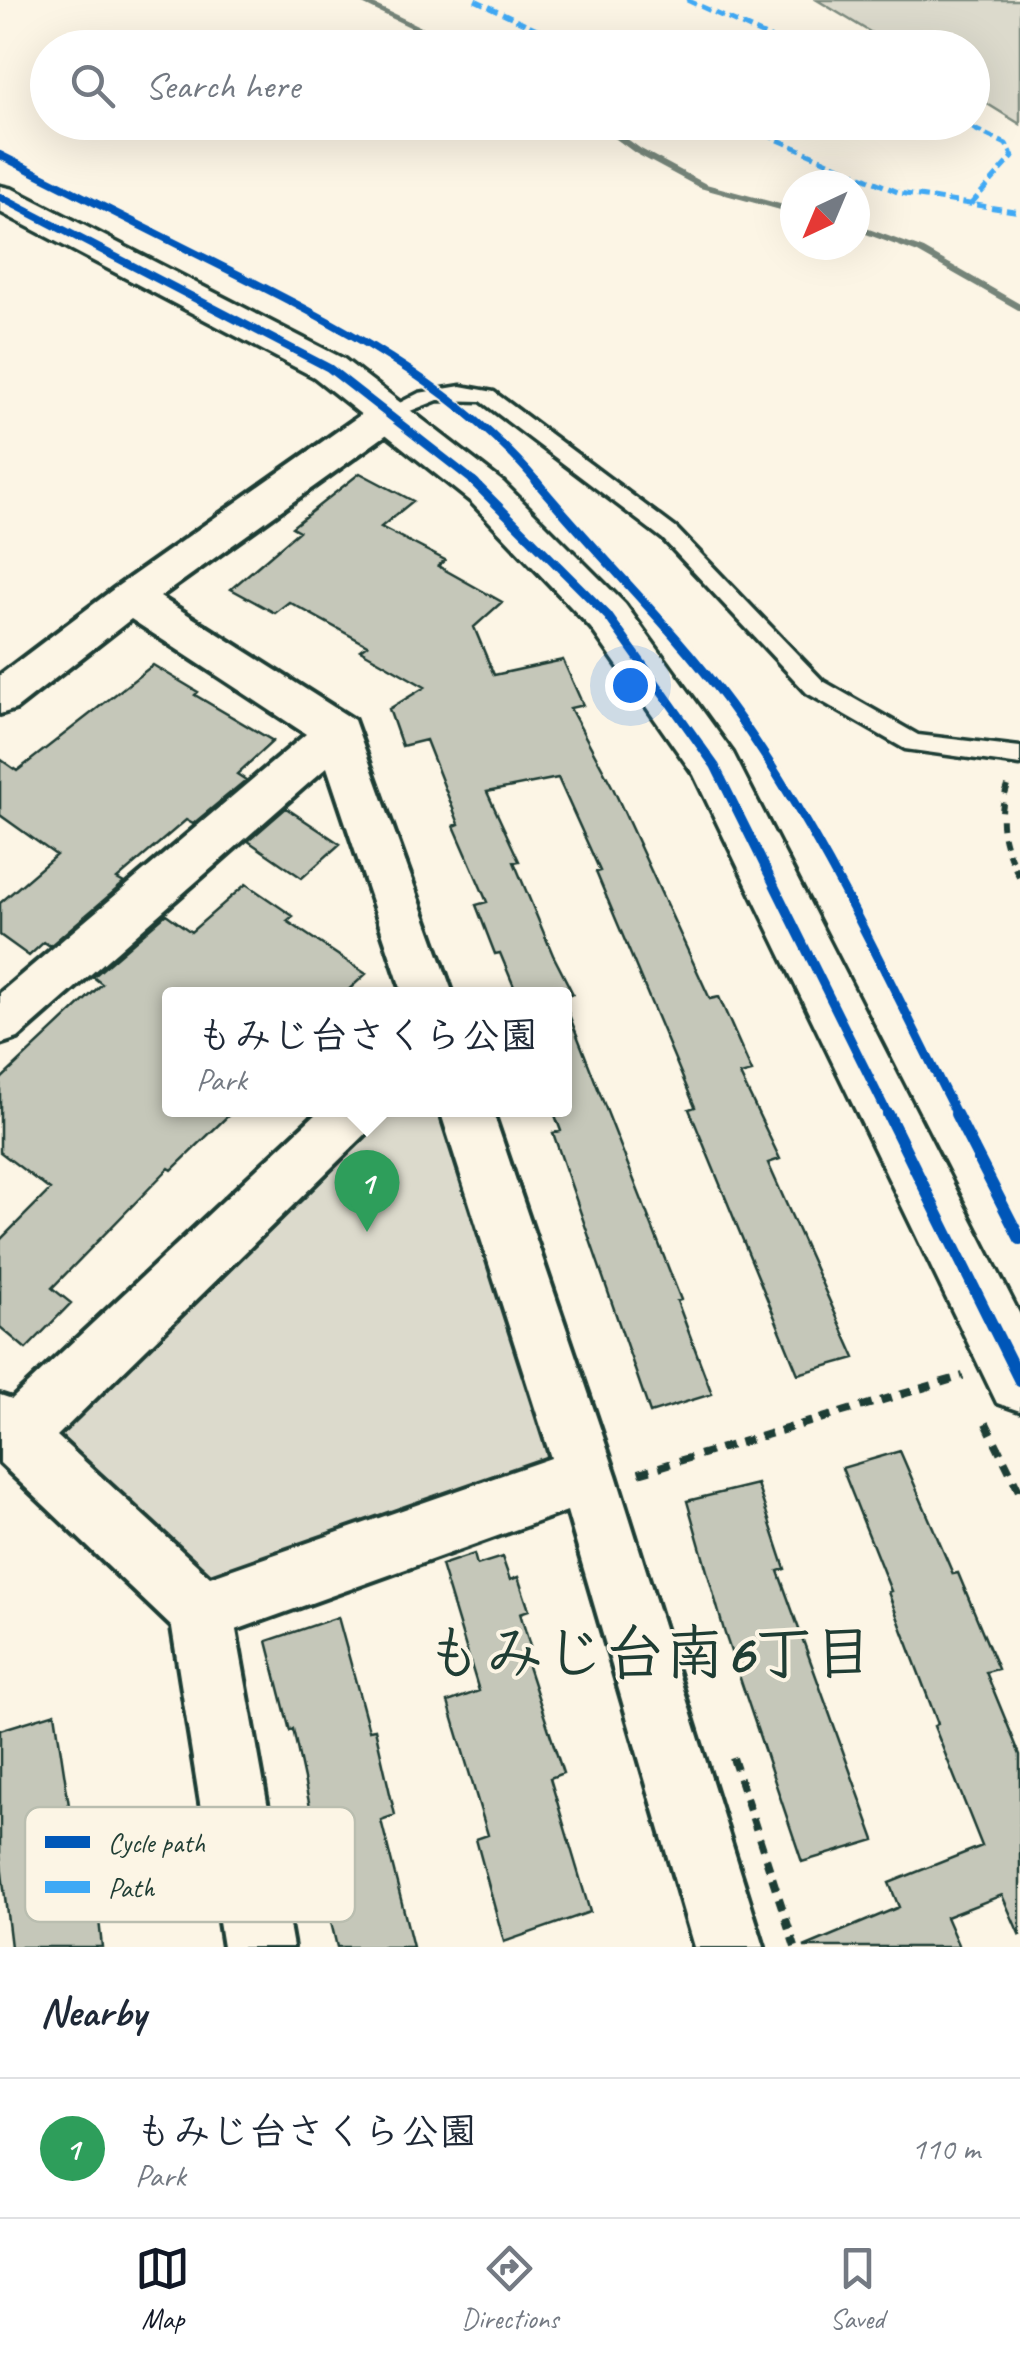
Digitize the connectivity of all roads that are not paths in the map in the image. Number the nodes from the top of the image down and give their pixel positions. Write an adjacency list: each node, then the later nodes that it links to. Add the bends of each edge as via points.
1 (0, 197): 2 (street, via 330,368)
2 (390, 413): 3 (street); 6 (lane, via 439,392 488,396 670,534 815,687 914,744); 11 (street, via 487,492 608,616 715,766)
3 (130, 598): 4 (street); 5 (street)
4 (0, 698)
5 (338, 732): 7 (street); 8 (street)
6 (1017, 765)
7 (426, 987)
8 (0, 1023)
9 (347, 1117): 12 (street)
10 (469, 1117): 13 (street)
11 (1020, 1380)
12 (7, 1429): 14 (street)
13 (612, 1474): 14 (street); 18 (street)
14 (201, 1611): 15 (street)
15 (234, 1807)
16 (254, 1922): 17 (street)
17 (258, 1947)
18 (729, 1947)

